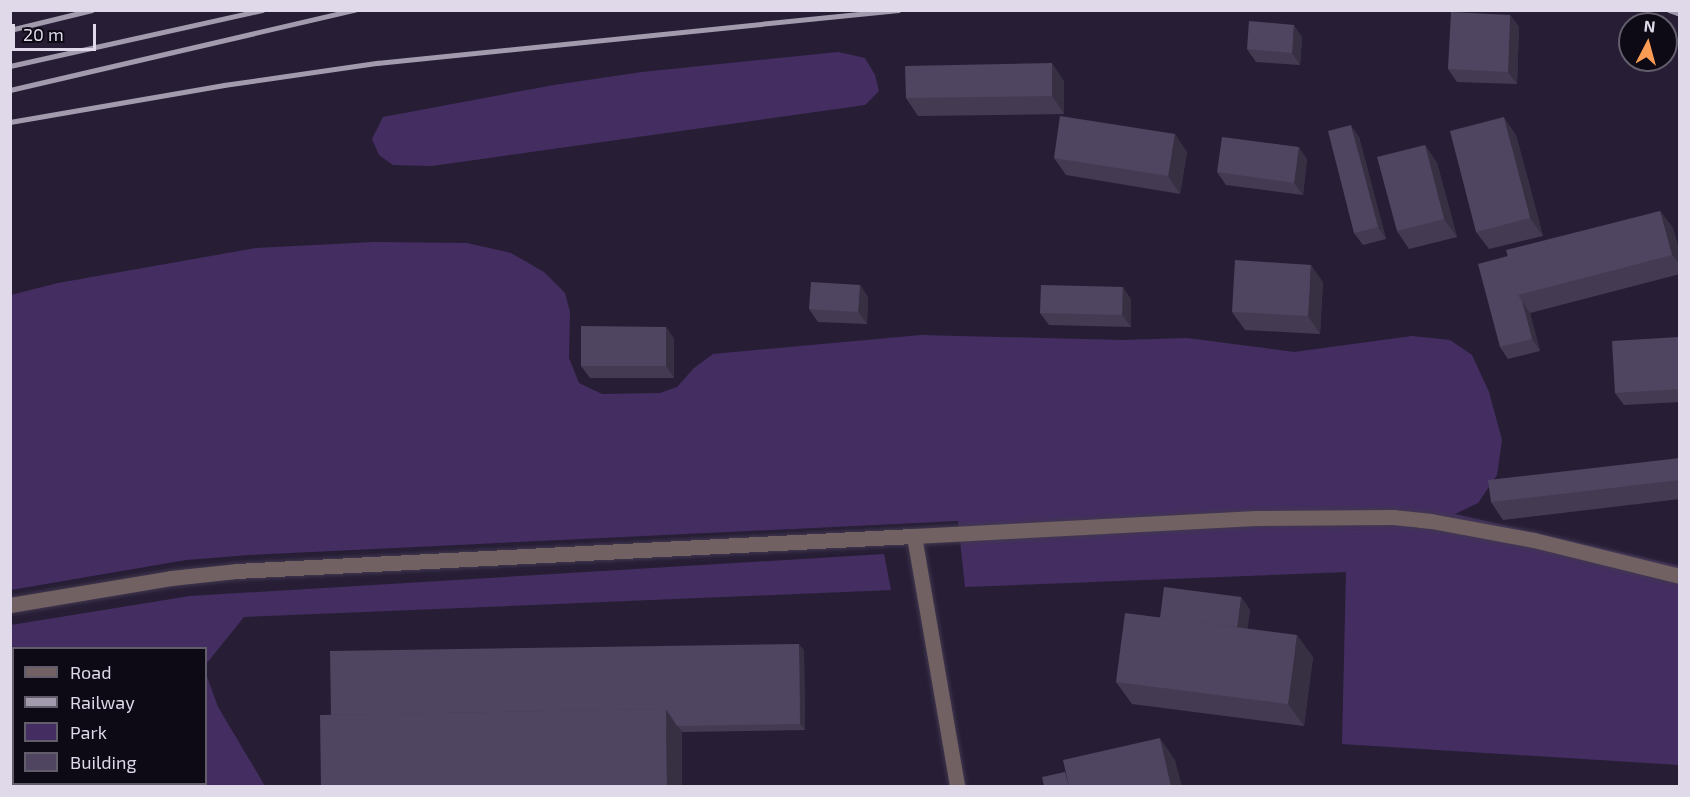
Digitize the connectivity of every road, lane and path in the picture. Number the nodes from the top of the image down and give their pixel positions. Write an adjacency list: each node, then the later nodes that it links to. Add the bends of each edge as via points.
1 (914, 536): 2 (street, via 1256,518 1393,517 1534,540); 3 (street, via 236,571); 4 (street)
2 (1680, 576)
3 (10, 605)
4 (957, 786)

